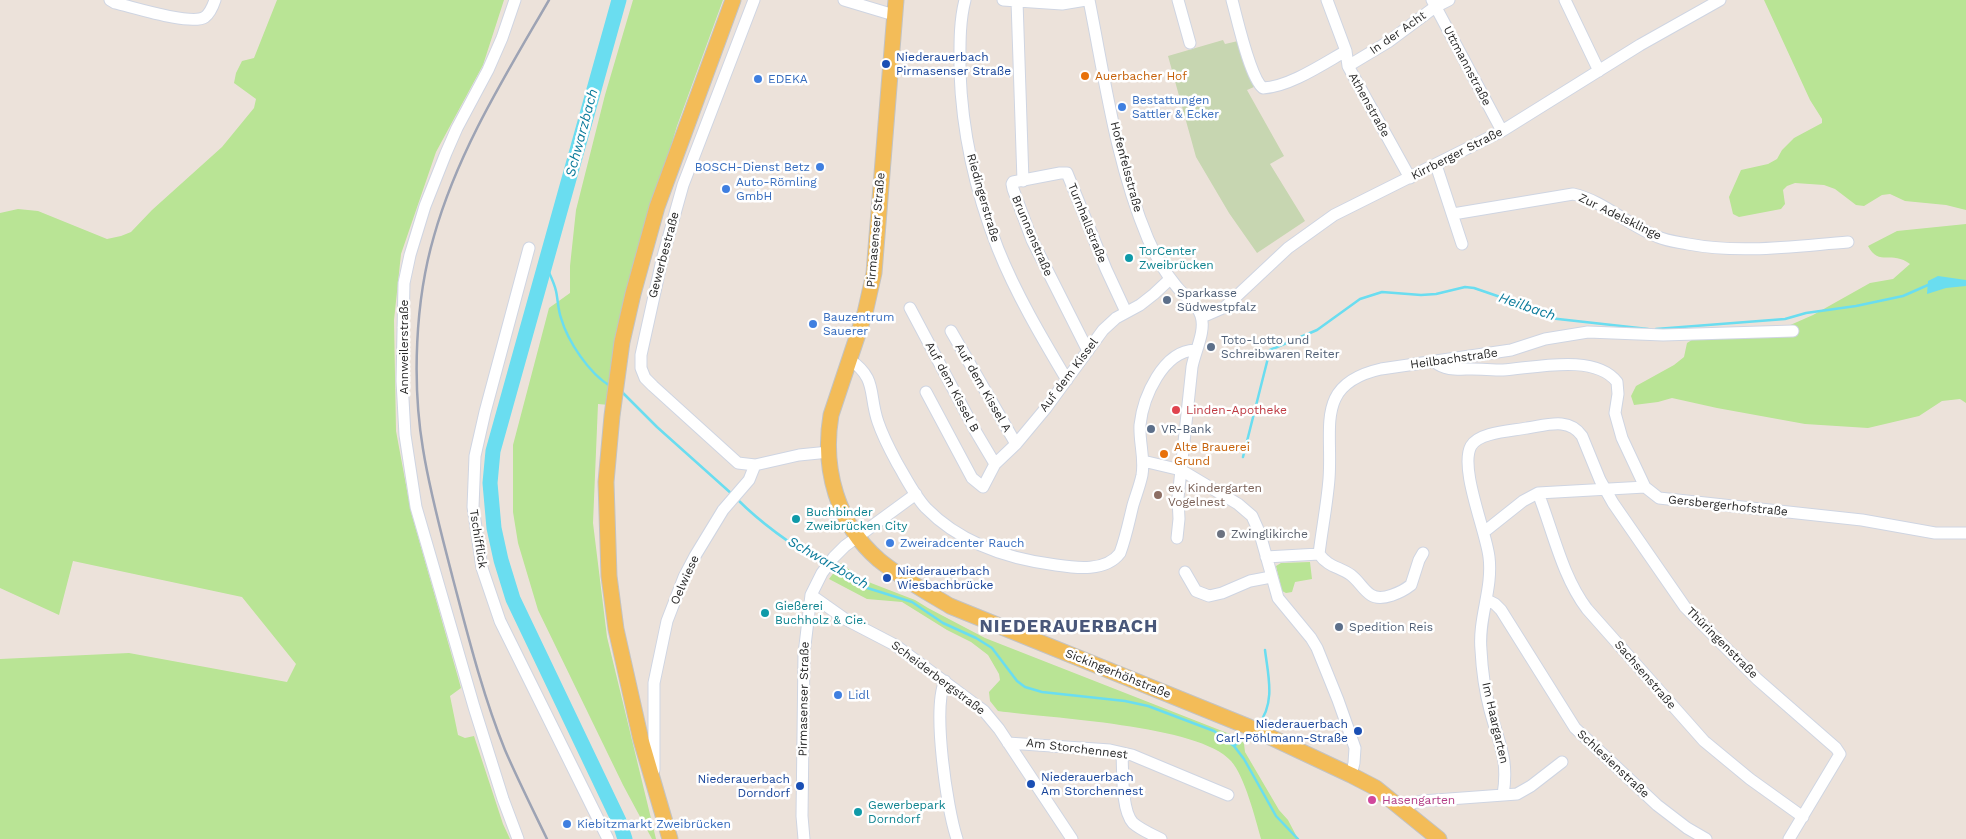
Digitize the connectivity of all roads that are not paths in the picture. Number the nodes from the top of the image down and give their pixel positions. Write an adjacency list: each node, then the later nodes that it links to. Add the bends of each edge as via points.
1 (110, 0): 2 (street, via 191,21 209,13)
2 (215, 0)
3 (515, 0): 74 (street, Annweilerstraße, via 488,70 457,128 425,206 410,255 404,283 402,382 405,435 416,507 474,707)
4 (732, 0): 69 (main road, via 657,207 627,322 612,416 606,482 608,576 627,680)
5 (754, 0): 47 (street, Gewerbestraße, via 683,185 650,312 641,368 652,386 738,464)
6 (844, 0): 18 (street)
7 (965, 0): 41 (street, Riedingerstraße, via 960,31 961,99 977,183 998,250)
8 (1004, 0): 16 (street)
9 (1088, 0): 16 (street, via 1062,4); 31 (street, Hofenfelsstraße, via 1130,189 1149,240)
10 (1178, 0): 19 (street)
11 (1232, 0): 20 (street, via 1242,38 1258,83 1263,88 1308,72)
12 (1327, 0): 20 (street, Athenstraße)
13 (1449, 0): 17 (street, In der Acht)
14 (1565, 0): 22 (street)
15 (1720, 0): 22 (street, Kirrberger Straße)
16 (1017, 1): 26 (street, Brunnenstraße)
17 (1434, 4): 21 (street, In der Acht, via 1388,42); 23 (street, Uttmannstraße)
18 (895, 7): 39 (main road, Pirmasenser Straße, via 874,273 865,314)
19 (1190, 43)
20 (1346, 51): 21 (street, Athenstraße)
21 (1348, 66): 25 (street, Athenstraße)
22 (1599, 70): 23 (street, Kirrberger Straße)
23 (1502, 131): 24 (street, Kirrberger Straße)
24 (1436, 164): 25 (street, Kirrberger Straße); 27 (street)
25 (1410, 178): 34 (street, Kirrberger Straße, via 1317,226 1288,248 1225,307)
26 (1024, 181): 33 (street, Turnhallstraße, via 1067,173); 38 (street, Brunnenstraße, via 1012,184 1029,231)
27 (1453, 214): 28 (street, Zur Adelsklinge, via 1573,194 1660,238 1696,245 1741,249); 29 (street)
28 (1848, 242)
29 (1462, 244)
30 (529, 248): 75 (street, Tschifflick, via 475,456 473,507 482,568 500,621)
31 (1170, 279): 33 (street, Auf dem Kissel, via 1140,305); 34 (street, Hofenfelsstraße, via 1199,309)
32 (910, 308): 46 (street, Auf dem Kissel B)
33 (1126, 312): 38 (street, Auf dem Kissel, via 1110,322)
34 (1202, 317): 37 (street, via 1202,332)
35 (951, 331): 43 (street, Auf dem Kissel A)
36 (1793, 331): 40 (street, Heilbachstraße, via 1662,335 1588,332 1545,339 1512,350)
37 (1195, 350): 45 (street, via 1182,352 1170,360 1148,396 1140,426); 48 (street)
38 (1088, 352): 41 (street, Auf dem Kissel)
39 (849, 359): 44 (main road, Sickingerhöhstraße, via 831,414); 52 (street, via 864,370 868,378 883,435)
40 (1435, 362): 49 (street, via 1451,369 1502,370 1568,364 1607,372 1618,382 1616,421); 58 (street, Heilbachstraße, via 1370,372 1353,378 1340,390 1329,421 1329,480)
41 (1067, 380): 43 (street, Auf dem Kissel)
42 (926, 392): 46 (street, Auf dem Kissel, via 972,478 983,487)
43 (1016, 444): 46 (street, Auf dem Kissel)
44 (829, 452): 47 (street); 55 (main road, Sickingerhöhstraße, via 836,494)
45 (1143, 460): 48 (street); 52 (street, via 1142,475 1120,553 1114,560 1094,566 1080,568 1046,564 991,550 946,525 925,507)
46 (995, 464)
47 (755, 465): 69 (street, Oelwiese, via 749,480 727,506 695,556 665,628 654,683)
48 (1181, 470): 56 (street); 59 (street, via 1252,516)
49 (1645, 488): 50 (street); 54 (street, Gersbergerhofstraße, via 1659,498 1674,501 1862,520 1935,533)
50 (1606, 490): 51 (street); 53 (street, Thüringenstraße, via 1582,436 1572,426 1557,423 1484,436 1472,444 1467,458); 73 (street, Thüringenstraße, via 1697,620 1840,754)
51 (1538, 493): 53 (street); 73 (street, Sachsenstraße, via 1568,574 1587,609 1704,741 1750,780)
52 (916, 494): 55 (street, Pirmasenser Straße)
53 (1484, 532): 63 (street, Im Haargarten, via 1490,570)
54 (1966, 533)
55 (857, 537): 62 (street, Pirmasenser Straße, via 834,557); 68 (main road, Sickingerhöhstraße, via 890,568 950,606 1255,730)
56 (1177, 538)
57 (1423, 553): 58 (street, via 1411,585 1379,598 1372,596 1351,575 1325,562)
58 (1319, 554): 59 (street)
59 (1266, 557): 61 (street)
60 (1185, 572): 61 (street, via 1196,591 1209,596 1250,581)
61 (1271, 578): 68 (street, via 1278,598 1311,638 1323,662 1352,740 1355,756)
62 (811, 595): 64 (street, Scheiderbergstraße, via 845,619 895,645); 77 (street, Pirmasenser Straße, via 804,654)
63 (1486, 600): 71 (street, Im Haargarten, via 1480,649 1485,688 1506,766); 82 (street, Schlesienstraße, via 1501,610 1568,719 1582,736 1657,805)
64 (945, 681): 65 (street, Scheiderbergstraße, via 984,712); 78 (street, via 939,698 941,737 950,812)
65 (1008, 742): 66 (street, Am Storchennest); 79 (street, Scheiderbergstraße)
66 (1122, 753): 70 (street, Am Storchennest); 80 (street, via 1129,818 1139,828)
67 (1562, 762): 71 (street, via 1522,792)
68 (1352, 774): 72 (main road, Sickingerhöhstraße)
69 (655, 786): 76 (main road)
70 (1228, 795)
71 (1503, 795): 72 (street, via 1422,801)
72 (1403, 810): 81 (main road, Sickingerhöhstraße)
73 (1803, 817): 83 (street)
74 (518, 839)
75 (608, 839)
76 (670, 839)
77 (804, 839)
78 (957, 839)
79 (1072, 839)
80 (1161, 839)
81 (1439, 839)
82 (1706, 839)
83 (1789, 839)

